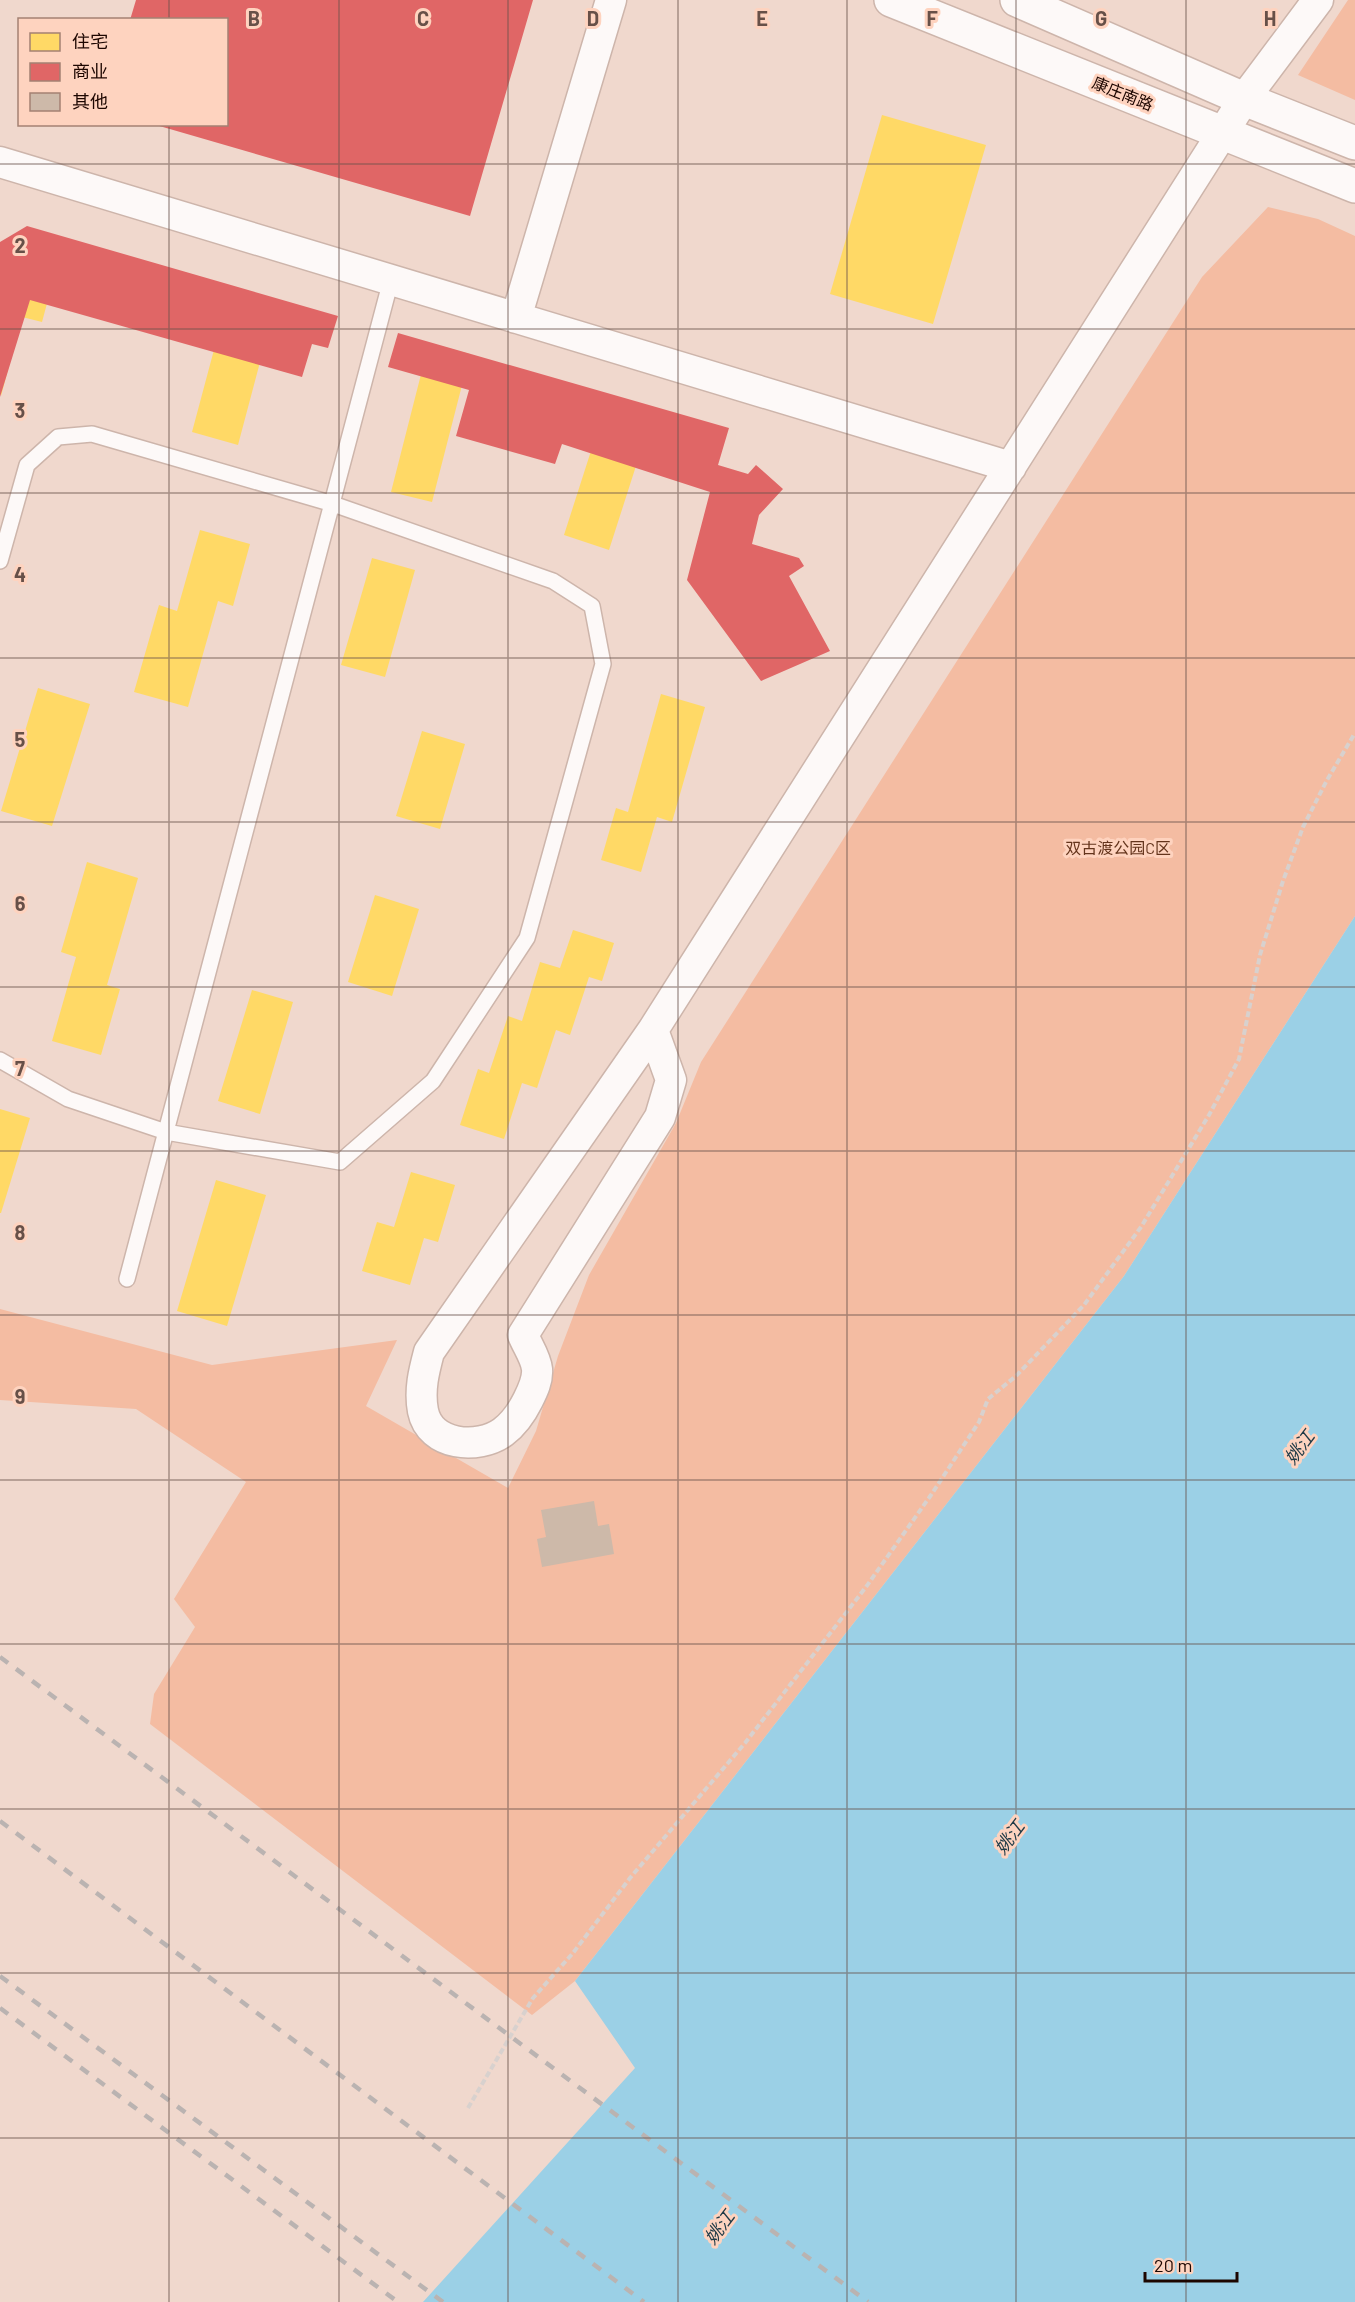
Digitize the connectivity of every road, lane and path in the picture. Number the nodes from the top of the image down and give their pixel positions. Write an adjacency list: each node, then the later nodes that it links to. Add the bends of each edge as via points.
1 (611, 0): 11 (street)
2 (891, 0): 6 (main road, 康庄南路)
3 (1017, 0): 5 (main road)
4 (1318, 0): 5 (street)
5 (1244, 99): 6 (street); 7 (main road)
6 (1223, 134): 9 (main road, 康庄南路); 12 (street)
7 (1355, 143)
8 (0, 162): 10 (street)
9 (1355, 186)
10 (391, 280): 11 (street); 13 (lane)
11 (516, 318): 12 (street)
12 (1011, 467): 16 (street)
13 (333, 504): 14 (lane, via 92,434 58,436 27,465); 18 (lane); 18 (lane, via 553,581 592,606 603,664 527,938 434,1081 340,1162)
14 (0, 561)
15 (1355, 734): 20 (path, via 1303,827 1283,881 1260,956 1239,1059 1141,1227 1084,1305 1016,1377 988,1399 979,1422 932,1495 866,1587 745,1743 533,1998)
16 (652, 1030): 16 (street, via 429,1352 421,1380 423,1413 437,1435 461,1443 484,1442 521,1415 535,1387 537,1368 523,1335 660,1117 671,1080)
17 (0, 1060): 18 (lane, via 68,1099)
18 (166, 1132): 19 (lane)
19 (128, 1279)
20 (468, 2108)

